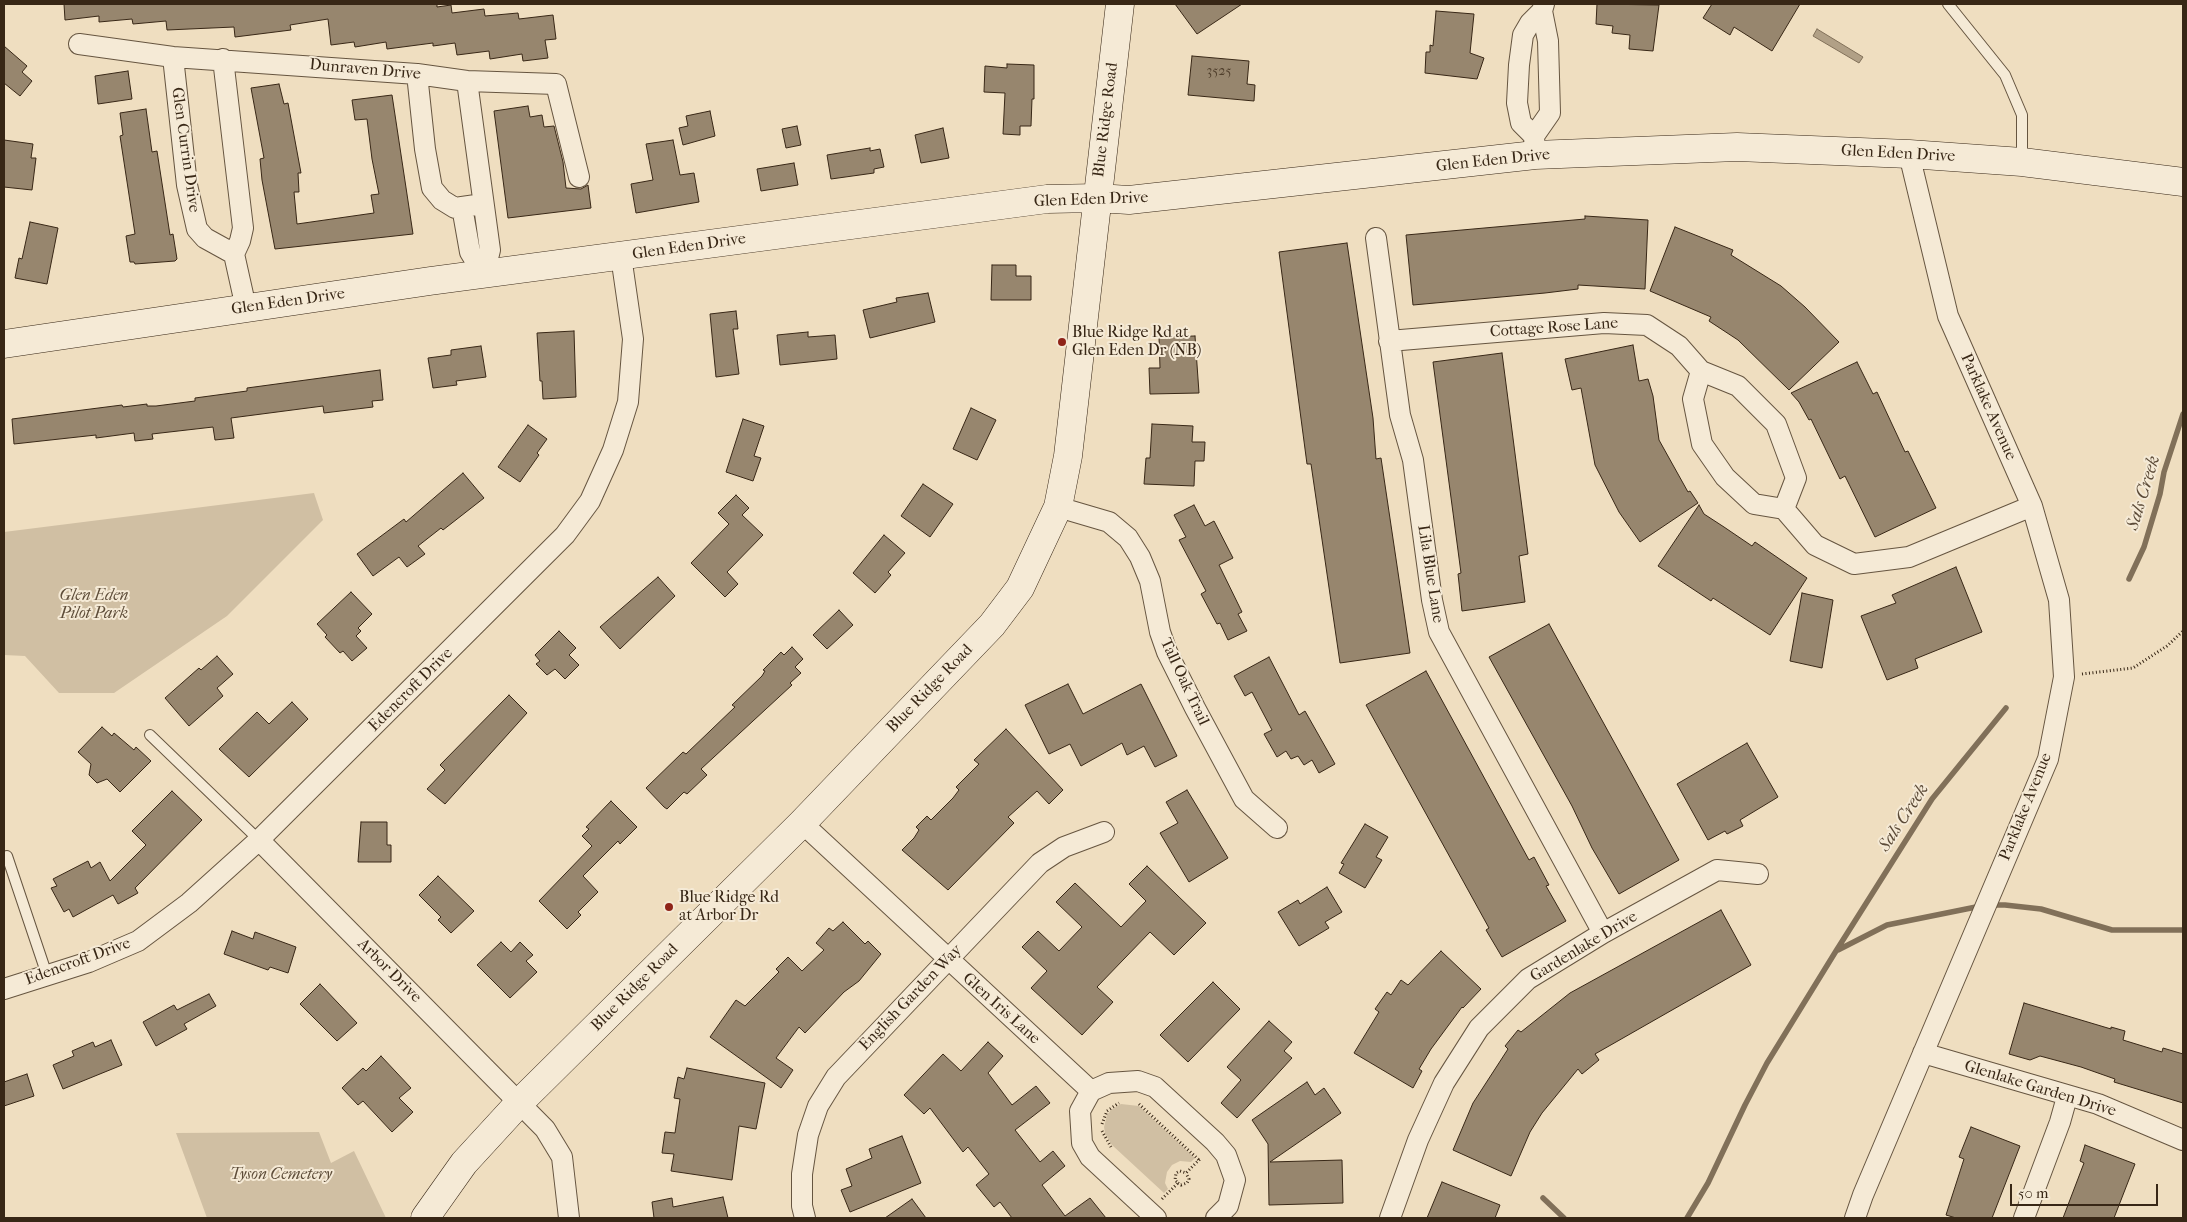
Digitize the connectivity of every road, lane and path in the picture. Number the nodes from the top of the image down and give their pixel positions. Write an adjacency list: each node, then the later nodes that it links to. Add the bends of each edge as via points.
1 (1120, 4): 14 (main road, Blue Ridge Road, via 1105,149)
2 (1948, 4): 11 (lane, via 2005,75 2022,115)
3 (1543, 7): 9 (street, via 1548,41 1550,113); 9 (street, via 1523,35 1519,65 1521,122)
4 (79, 44): 5 (street, Dunraven Drive)
5 (173, 57): 6 (street, Dunraven Drive); 18 (street, Glen Currin Drive, via 187,185 197,229)
6 (222, 59): 7 (street, Dunraven Drive); 18 (street, via 243,228)
7 (417, 74): 8 (street, Dunraven Drive); 16 (street, via 432,188 442,200 455,208)
8 (467, 81): 12 (street, Dunraven Drive, via 556,84); 15 (street)
9 (1535, 146): 10 (main road, Glen Eden Drive, via 1737,147); 14 (main road, Glen Eden Drive, via 1502,161 1314,178 1129,200)
10 (1909, 154): 11 (main road, Glen Eden Drive); 25 (street, Parklake Avenue, via 1948,316)
11 (2022, 162): 13 (main road, Glen Eden Drive)
12 (579, 177)
13 (2183, 182)
14 (1096, 198): 19 (main road, Glen Eden Drive, via 1047,199); 26 (main road, Blue Ridge Road, via 1068,456)
15 (483, 204): 16 (street); 20 (street, via 490,250)
16 (462, 207): 20 (street, via 470,252)
17 (1376, 238): 22 (street, Lila Blue Lane)
18 (234, 254): 21 (street)
19 (621, 256): 20 (main road, Glen Eden Drive); 34 (street, Edencroft Drive, via 633,339 628,402 613,450 590,501 565,535)
20 (484, 275): 21 (main road, Glen Eden Drive)
21 (246, 308): 23 (main road, Glen Eden Drive)
22 (1389, 341): 24 (street, Cottage Rose Lane, via 1604,323 1647,325 1679,346); 37 (street, Lila Blue Lane, via 1400,415 1413,460 1439,632)
23 (4, 344)
24 (1701, 372): 27 (street, Cottage Rose Lane, via 1738,386 1776,424 1796,478); 27 (street, via 1693,400 1702,444 1725,477 1754,504)
25 (2032, 506): 27 (street, via 1909,557 1854,564 1815,545); 29 (street, Parklake Avenue, via 2059,600)
26 (1058, 507): 31 (main road, Blue Ridge Road, via 1020,588 992,625); 32 (street, Tall Oak Trail, via 1109,522 1128,538 1150,581 1167,652 1195,708 1244,798)
27 (1784, 509)
28 (2183, 631): 29 (path, via 2167,646 2133,668)
29 (2064, 677): 41 (street, Parklake Avenue, via 2048,759)
30 (150, 735): 34 (lane)
31 (802, 823): 38 (street, Glen Iris Lane); 44 (main road, Blue Ridge Road)
32 (1277, 828)
33 (1104, 832): 38 (street, English Garden Way, via 1064,847 1040,863)
34 (259, 840): 39 (street, Edencroft Drive, via 189,902 138,941 89,962); 44 (street, Arbor Drive)
35 (7, 856): 39 (lane)
36 (1758, 874): 37 (street, Gardenlake Drive, via 1717,870)
37 (1603, 933): 60 (street, Gardenlake Drive, via 1528,979 1479,1028 1444,1083 1418,1140)
38 (947, 960): 42 (street, Glen Iris Lane); 58 (street, English Garden Way, via 836,1077 818,1106 808,1135 802,1174)
39 (47, 975): 40 (street, Edencroft Drive)
40 (4, 989)
41 (1923, 1053): 43 (street, Glenlake Garden Drive); 61 (street, Parklake Avenue)
42 (1091, 1091): 48 (street, via 1122,1080 1155,1087); 55 (street, via 1080,1111 1082,1143 1090,1157)
43 (2067, 1097): 47 (street, Glenlake Garden Drive, via 2098,1104); 62 (street)
44 (520, 1102): 56 (main road, Blue Ridge Road, via 464,1163); 57 (street, Arbor Drive, via 545,1129 562,1157)
45 (1125, 1102): 49 (path, via 1110,1108 1103,1122 1103,1133)
46 (1133, 1102): 50 (path, via 1142,1105)
47 (2183, 1140)
48 (1216, 1142): 50 (path); 59 (street, via 1226,1155 1235,1180 1228,1206)
49 (1112, 1148)
50 (1199, 1160): 51 (path)
51 (1186, 1173): 52 (path, via 1187,1183); 52 (path, via 1176,1173)
52 (1178, 1183): 54 (path)
53 (1158, 1191): 54 (path)
54 (1165, 1197): 55 (path)
55 (1153, 1215)
56 (425, 1218)
57 (568, 1218)
58 (805, 1218)
59 (1216, 1218)
60 (1390, 1218)
61 (1855, 1218)
62 (2024, 1218)

